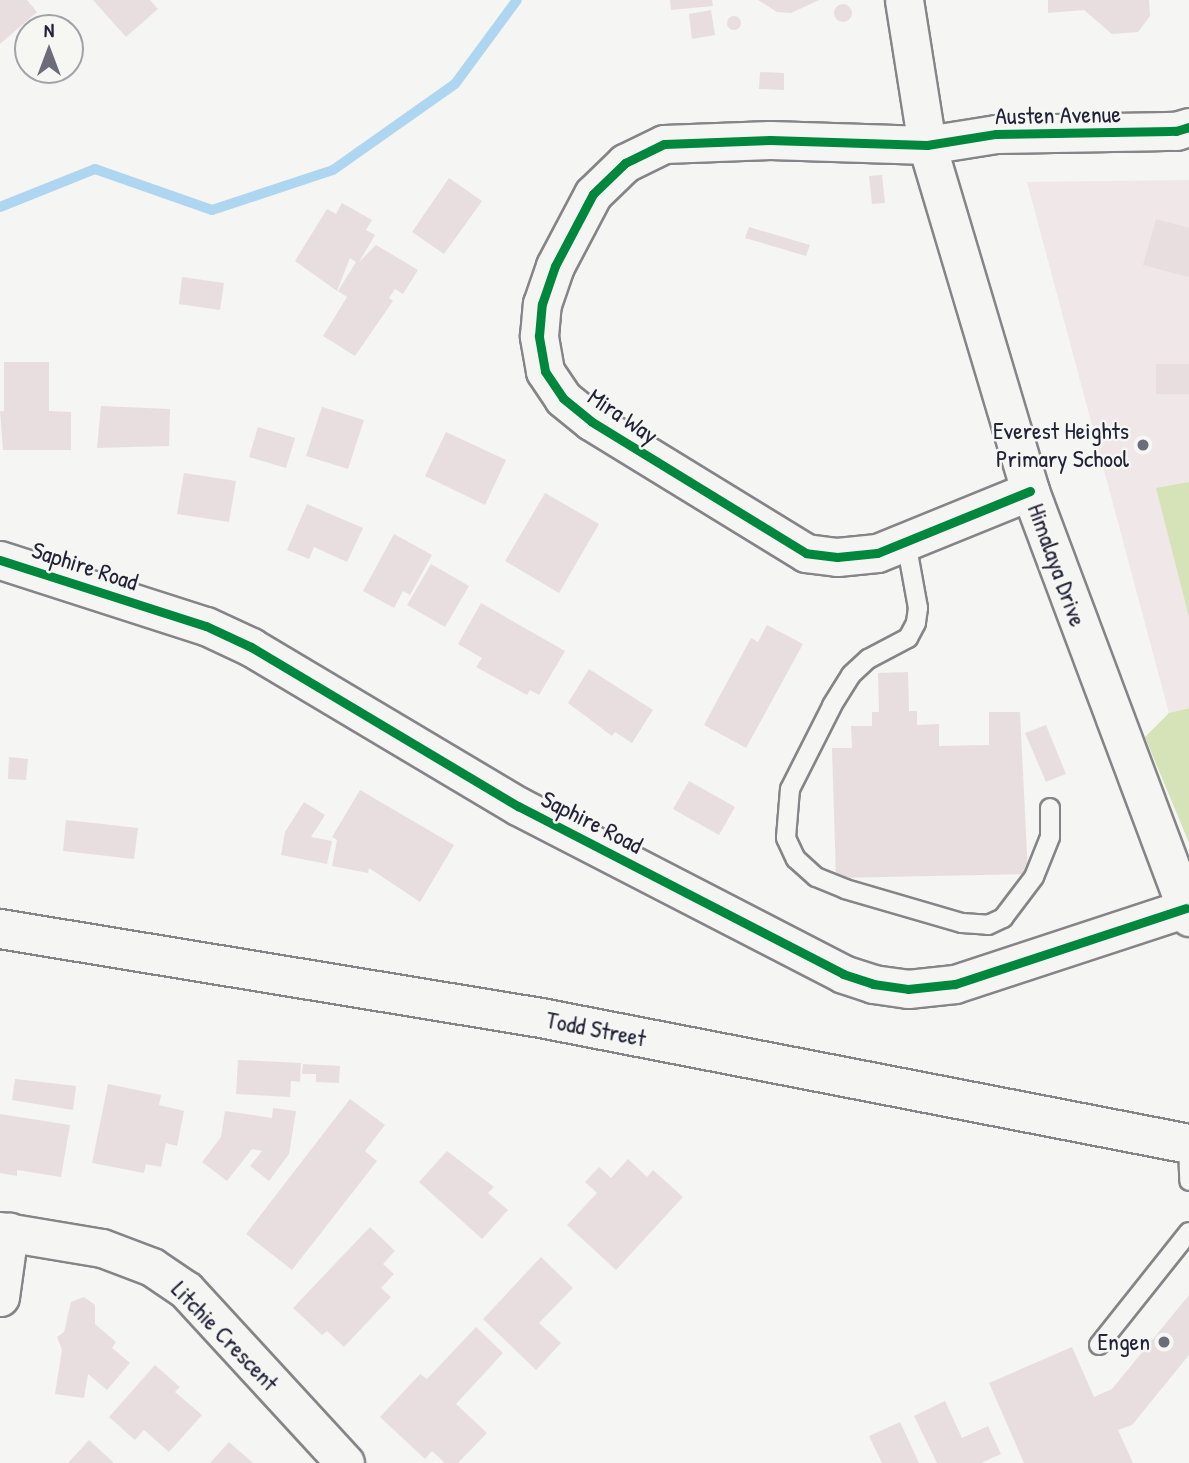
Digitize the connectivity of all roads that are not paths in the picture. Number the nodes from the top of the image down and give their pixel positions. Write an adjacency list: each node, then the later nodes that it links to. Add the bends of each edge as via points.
1 (904, 0): 3 (street, Himalaya Drive)
2 (1189, 127): 3 (street, Austen Avenue, via 1176,131 996,134)
3 (927, 145): 4 (street, Himalaya Drive); 5 (street, Mira Way, via 770,140 664,144 625,163 593,194 555,266 542,304 538,336 545,371 563,398 591,421 806,553 837,557 877,553)
4 (1030, 491): 5 (street, Mira Way); 8 (street, Himalaya Drive)
5 (906, 542): 7 (lane, via 918,608 916,623 908,638 867,659 851,675 825,718 790,789 786,838 796,859 816,877 845,888 962,923 988,925 1003,918 1034,877 1050,837)
6 (0, 560): 8 (street, Saphire Road, via 206,626 518,806 843,974 873,984 908,989 955,984)
7 (1050, 808)
8 (1188, 912)
9 (0, 929): 10 (street, Todd Street, via 541,1018)
10 (1189, 1142): 11 (lane)
11 (1189, 1181)
12 (5, 1231): 14 (street); 16 (street, Litchie Crescent, via 102,1248 152,1267 186,1290)
13 (1189, 1232): 15 (lane)
14 (0, 1297)
15 (1099, 1345)
16 (345, 1463)

